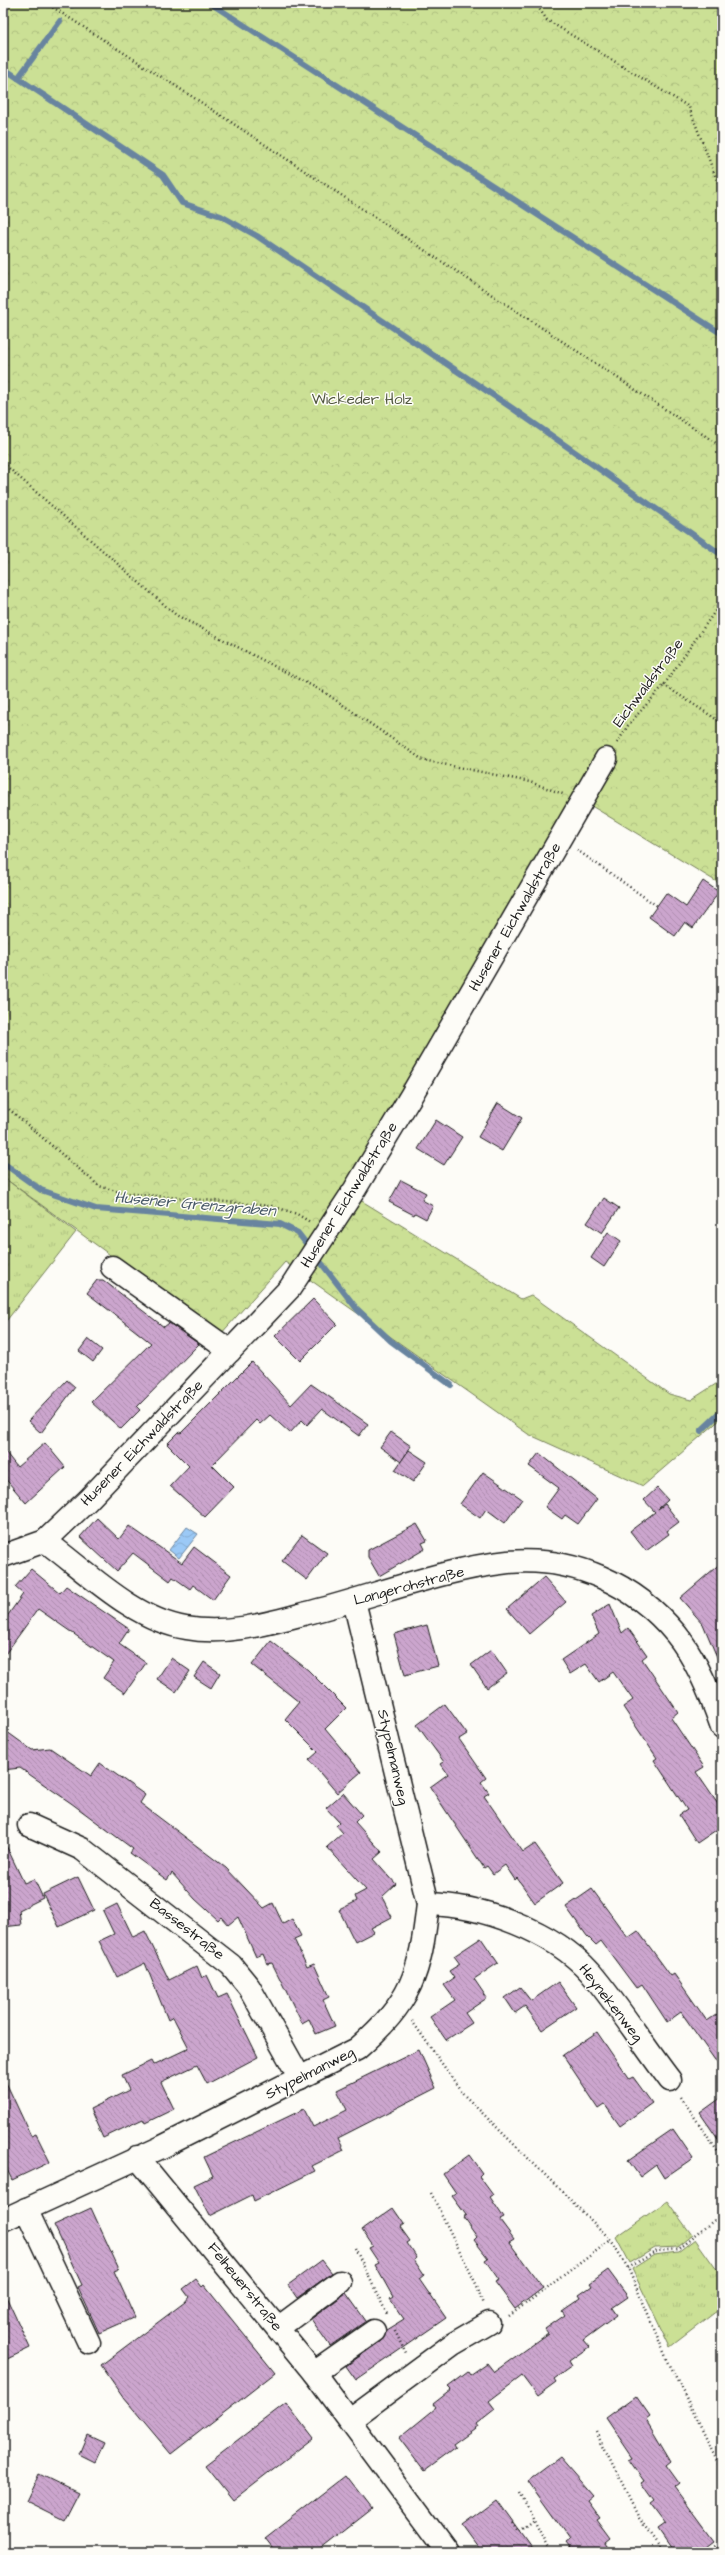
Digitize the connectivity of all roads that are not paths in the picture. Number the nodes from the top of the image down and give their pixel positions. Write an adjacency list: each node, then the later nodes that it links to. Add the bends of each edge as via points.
1 (606, 759): 3 (street, Husener Eichwaldstraße, via 411,1096 324,1237 290,1288)
2 (112, 1267): 3 (street)
3 (230, 1352): 4 (street, Husener Eichwaldstraße, via 88,1500)
4 (45, 1541): 5 (street, Husener Eichwaldstraße); 6 (street, Langerohstraße, via 149,1617 185,1628 222,1631 276,1621)
5 (3, 1556)
6 (354, 1601): 7 (street, Langerohstraße, via 435,1578 508,1562 550,1562 582,1568 644,1601 677,1635 698,1672); 9 (street, Stypelmanweg)
7 (722, 1727)
8 (29, 1825): 10 (street, Bassestraße, via 82,1849 231,1965 249,1987)
9 (428, 1904): 10 (street, Stypelmanweg, via 422,1951 414,1979 400,2004 381,2028 357,2049); 11 (street, Heynekenweg, via 446,1905 491,1915 528,1928 567,1952 589,1972)
10 (300, 2078): 12 (street, Stypelmanweg)
11 (670, 2080)
12 (137, 2157): 13 (street, Stypelmanweg); 18 (street, Felheuerstraße)
13 (26, 2209): 14 (street, Stypelmanweg); 19 (street)
14 (3, 2220)
15 (340, 2282): 18 (street)
16 (489, 2323): 21 (street, via 453,2344)
17 (385, 2324): 20 (street)
18 (278, 2328): 20 (street, Felheuerstraße)
19 (89, 2343)
20 (314, 2373): 21 (street, Felheuerstraße)
21 (350, 2420): 22 (street, Felheuerstraße)
22 (447, 2552)

